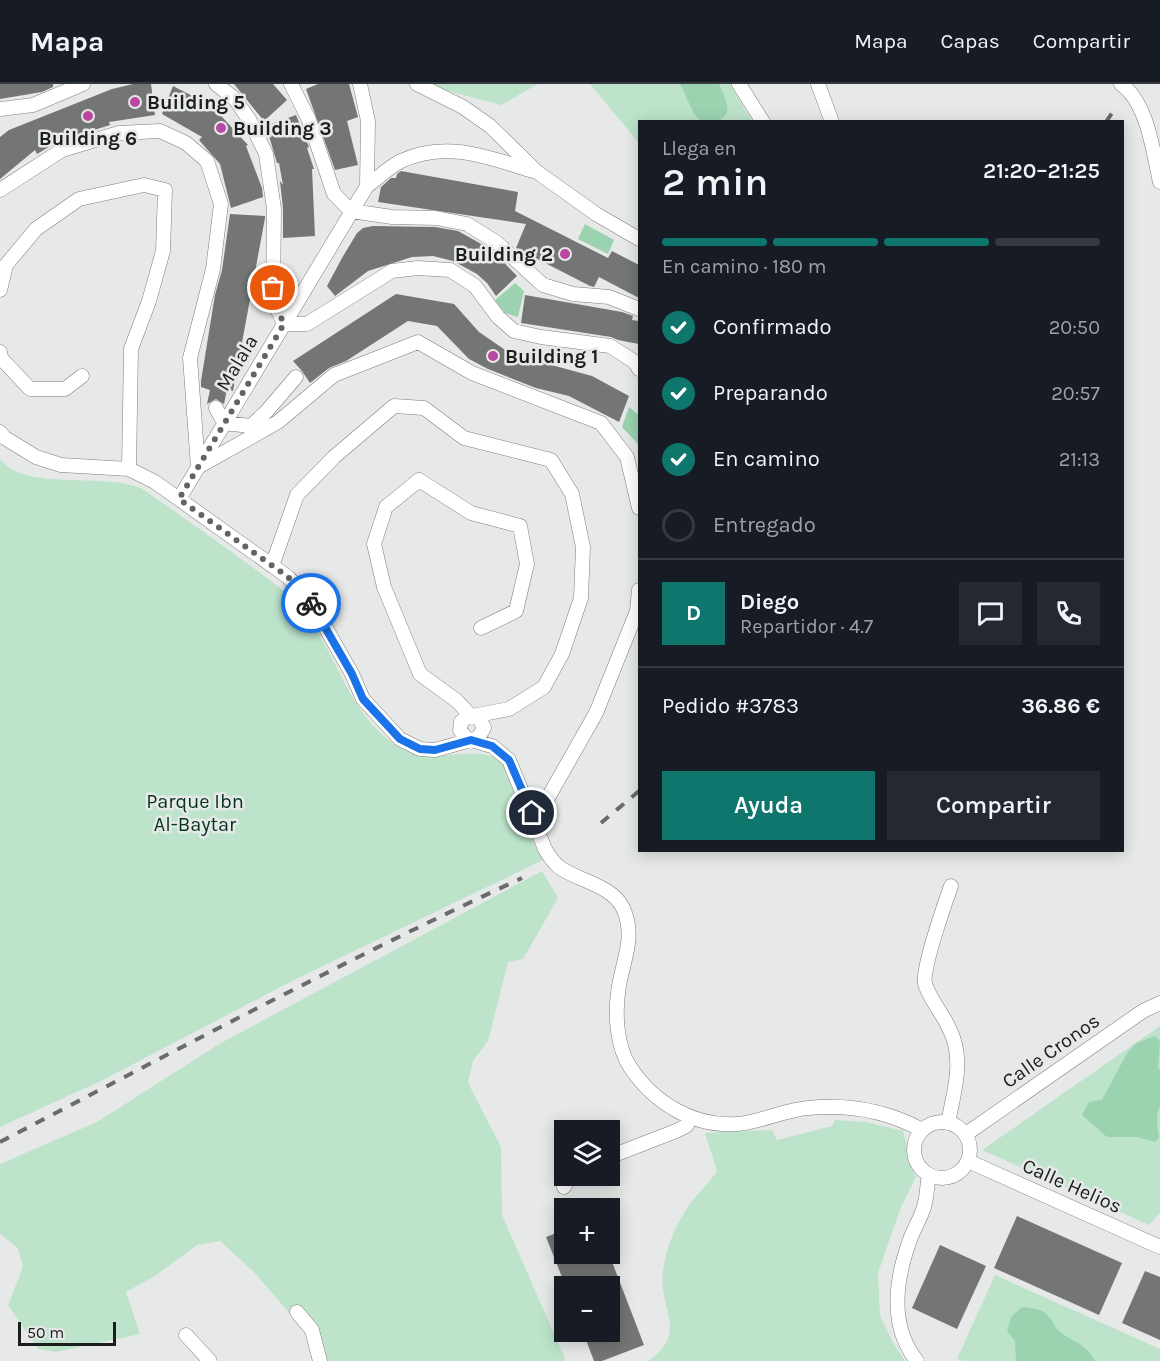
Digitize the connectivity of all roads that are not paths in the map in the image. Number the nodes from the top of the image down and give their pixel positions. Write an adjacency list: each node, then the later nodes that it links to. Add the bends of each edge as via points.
1 (83, 84): 9 (street, via 33,105)
2 (216, 84): 20 (street, via 236,99 266,154 274,209 273,300)
3 (291, 84): 16 (street, via 309,120 334,195)
4 (360, 84): 14 (street, via 368,121)
5 (417, 84): 12 (street, via 463,107 490,126)
6 (739, 84): 10 (street)
7 (818, 84): 11 (street)
8 (1121, 84): 13 (street, via 1139,105)
9 (0, 109)
10 (762, 120)
11 (831, 120)
12 (537, 172): 14 (street, via 472,152 438,151 401,161); 17 (street)
13 (1160, 182)
14 (367, 186): 16 (street, Malala)
15 (0, 190): 28 (street, via 62,150 119,133 160,131 186,143 207,161 221,204 213,270 190,358)
16 (351, 212): 19 (street, via 467,224 496,242 543,285 573,294 609,297); 20 (street, Malala)
17 (638, 238)
18 (0, 290): 29 (street, via 6,265 36,229 79,199 144,185 165,190 163,251 131,349)
19 (638, 309)
20 (284, 324): 22 (street, via 307,324 392,272 418,268 450,270 475,286 514,331 610,346); 26 (street, Malala)
21 (0, 352): 23 (street, via 1,358 30,389 65,389)
22 (638, 367)
23 (82, 376)
24 (296, 377): 26 (street, via 251,426)
25 (216, 408): 26 (street)
26 (224, 423): 28 (street, Malala)
27 (0, 432): 29 (street, via 36,457 61,465)
28 (198, 467): 30 (street, Malala); 31 (street, via 278,422 334,375 417,342 472,373 601,423 627,457)
29 (129, 469): 30 (street)
30 (179, 499): 32 (street)
31 (638, 504)
32 (272, 566): 35 (street, via 297,495 394,406 424,408 464,438 551,460 572,494 583,547 581,598 562,654 544,687 509,709); 36 (street, via 288,577 309,601 363,699 400,739 420,749 435,750)
33 (638, 600): 37 (street, via 596,713 545,803)
34 (481, 628): 35 (street, via 516,611 527,564 520,526 471,513 418,480 386,507 374,544 384,587 420,674 457,700)
35 (471, 716): 36 (street, via 464,719 460,730 463,737)
36 (471, 740): 37 (street, via 492,746 509,760)
37 (532, 813): 40 (street, via 552,861 606,890 622,907 629,932 618,991 616,1029 629,1065 648,1091)
38 (951, 886): 41 (street, via 924,983 950,1029 957,1053 957,1077)
39 (1160, 1003): 43 (street, Calle Cronos)
40 (691, 1118): 42 (street, via 738,1124 807,1108 862,1108); 44 (street, via 676,1131)
41 (948, 1122): 42 (street); 43 (street)
42 (922, 1130): 46 (street, via 914,1154)
43 (966, 1134): 45 (street, via 970,1142)
44 (620, 1152)
45 (968, 1161): 46 (street, via 964,1169 947,1178); 47 (street, Calle Helios)
46 (929, 1175): 52 (street, via 924,1208 899,1273 897,1305 901,1334)
47 (1160, 1247)
48 (297, 1312): 51 (street, via 312,1330)
49 (186, 1335): 50 (street)
50 (210, 1361)
51 (320, 1361)
52 (917, 1361)

